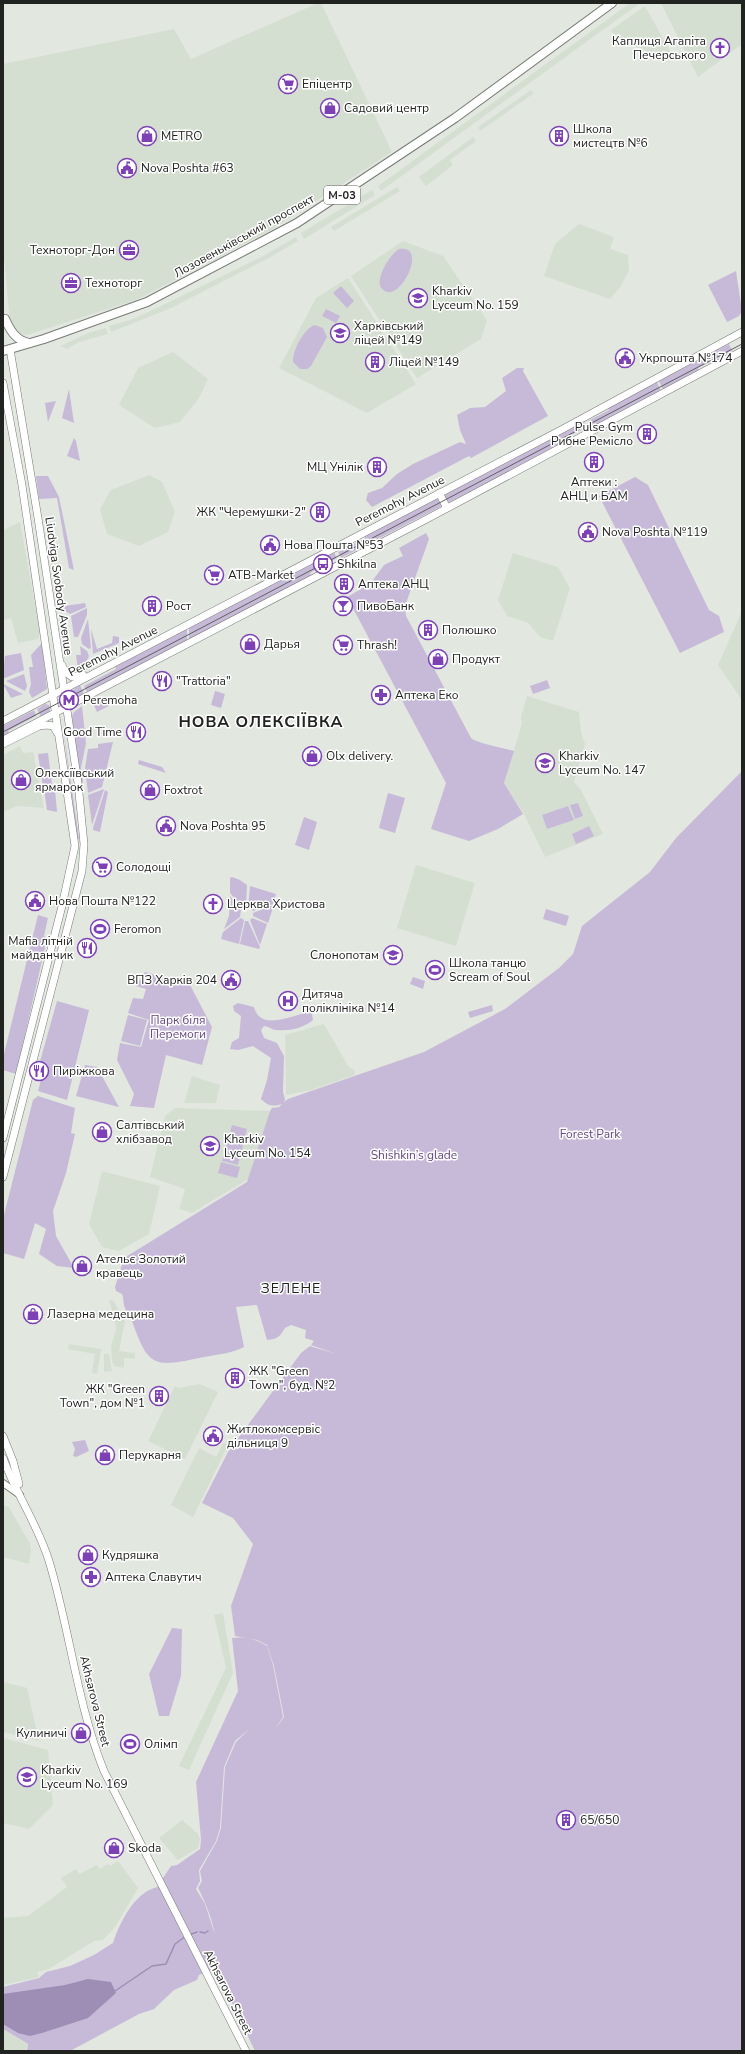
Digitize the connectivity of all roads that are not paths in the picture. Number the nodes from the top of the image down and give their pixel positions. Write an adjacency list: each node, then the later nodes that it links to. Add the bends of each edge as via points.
1 (612, 3): 4 (highway, Лозовеньківський проспект / М-03, via 455,118 301,221 147,302)
2 (5, 319): 4 (highway, via 14,335)
3 (742, 332): 8 (main road, Peremohy Avenue)
4 (29, 344): 5 (highway, Лозовеньківський проспект / М-03)
5 (6, 350): 10 (main road, Liudviga Svobody Avenue)
6 (742, 351): 9 (main road)
7 (3, 383): 13 (main road, Liudviga Svobody Avenue, via 22,485)
8 (439, 493): 9 (main road); 11 (main road, Peremohy Avenue)
9 (447, 508): 14 (main road)
10 (58, 651): 11 (main road, via 65,672 75,678 118,658); 12 (main road, Liudviga Svobody Avenue)
11 (123, 659): 12 (main road, Peremohy Avenue)
12 (63, 689): 13 (main road, Peremohy Avenue); 14 (main road, Liudviga Svobody Avenue)
13 (53, 694): 15 (main road, Liudviga Svobody Avenue); 16 (main road, Peremohy Avenue)
14 (66, 707): 15 (main road); 21 (main road, Liudviga Svobody Avenue, via 78,783 84,857)
15 (56, 712): 17 (main road, Liudviga Svobody Avenue); 18 (main road)
16 (3, 721)
17 (60, 737): 19 (main road, via 53,726 44,725); 20 (main road, Liudviga Svobody Avenue, via 75,840 74,850 60,916)
18 (3, 740)
19 (3, 744)
20 (3, 1138)
21 (3, 1177)
22 (3, 1436): 25 (main road)
23 (3, 1458): 25 (main road)
24 (3, 1483): 25 (street)
25 (22, 1496): 26 (main road, Akhsarova Street, via 51,1566 99,1760)
26 (246, 2051)

